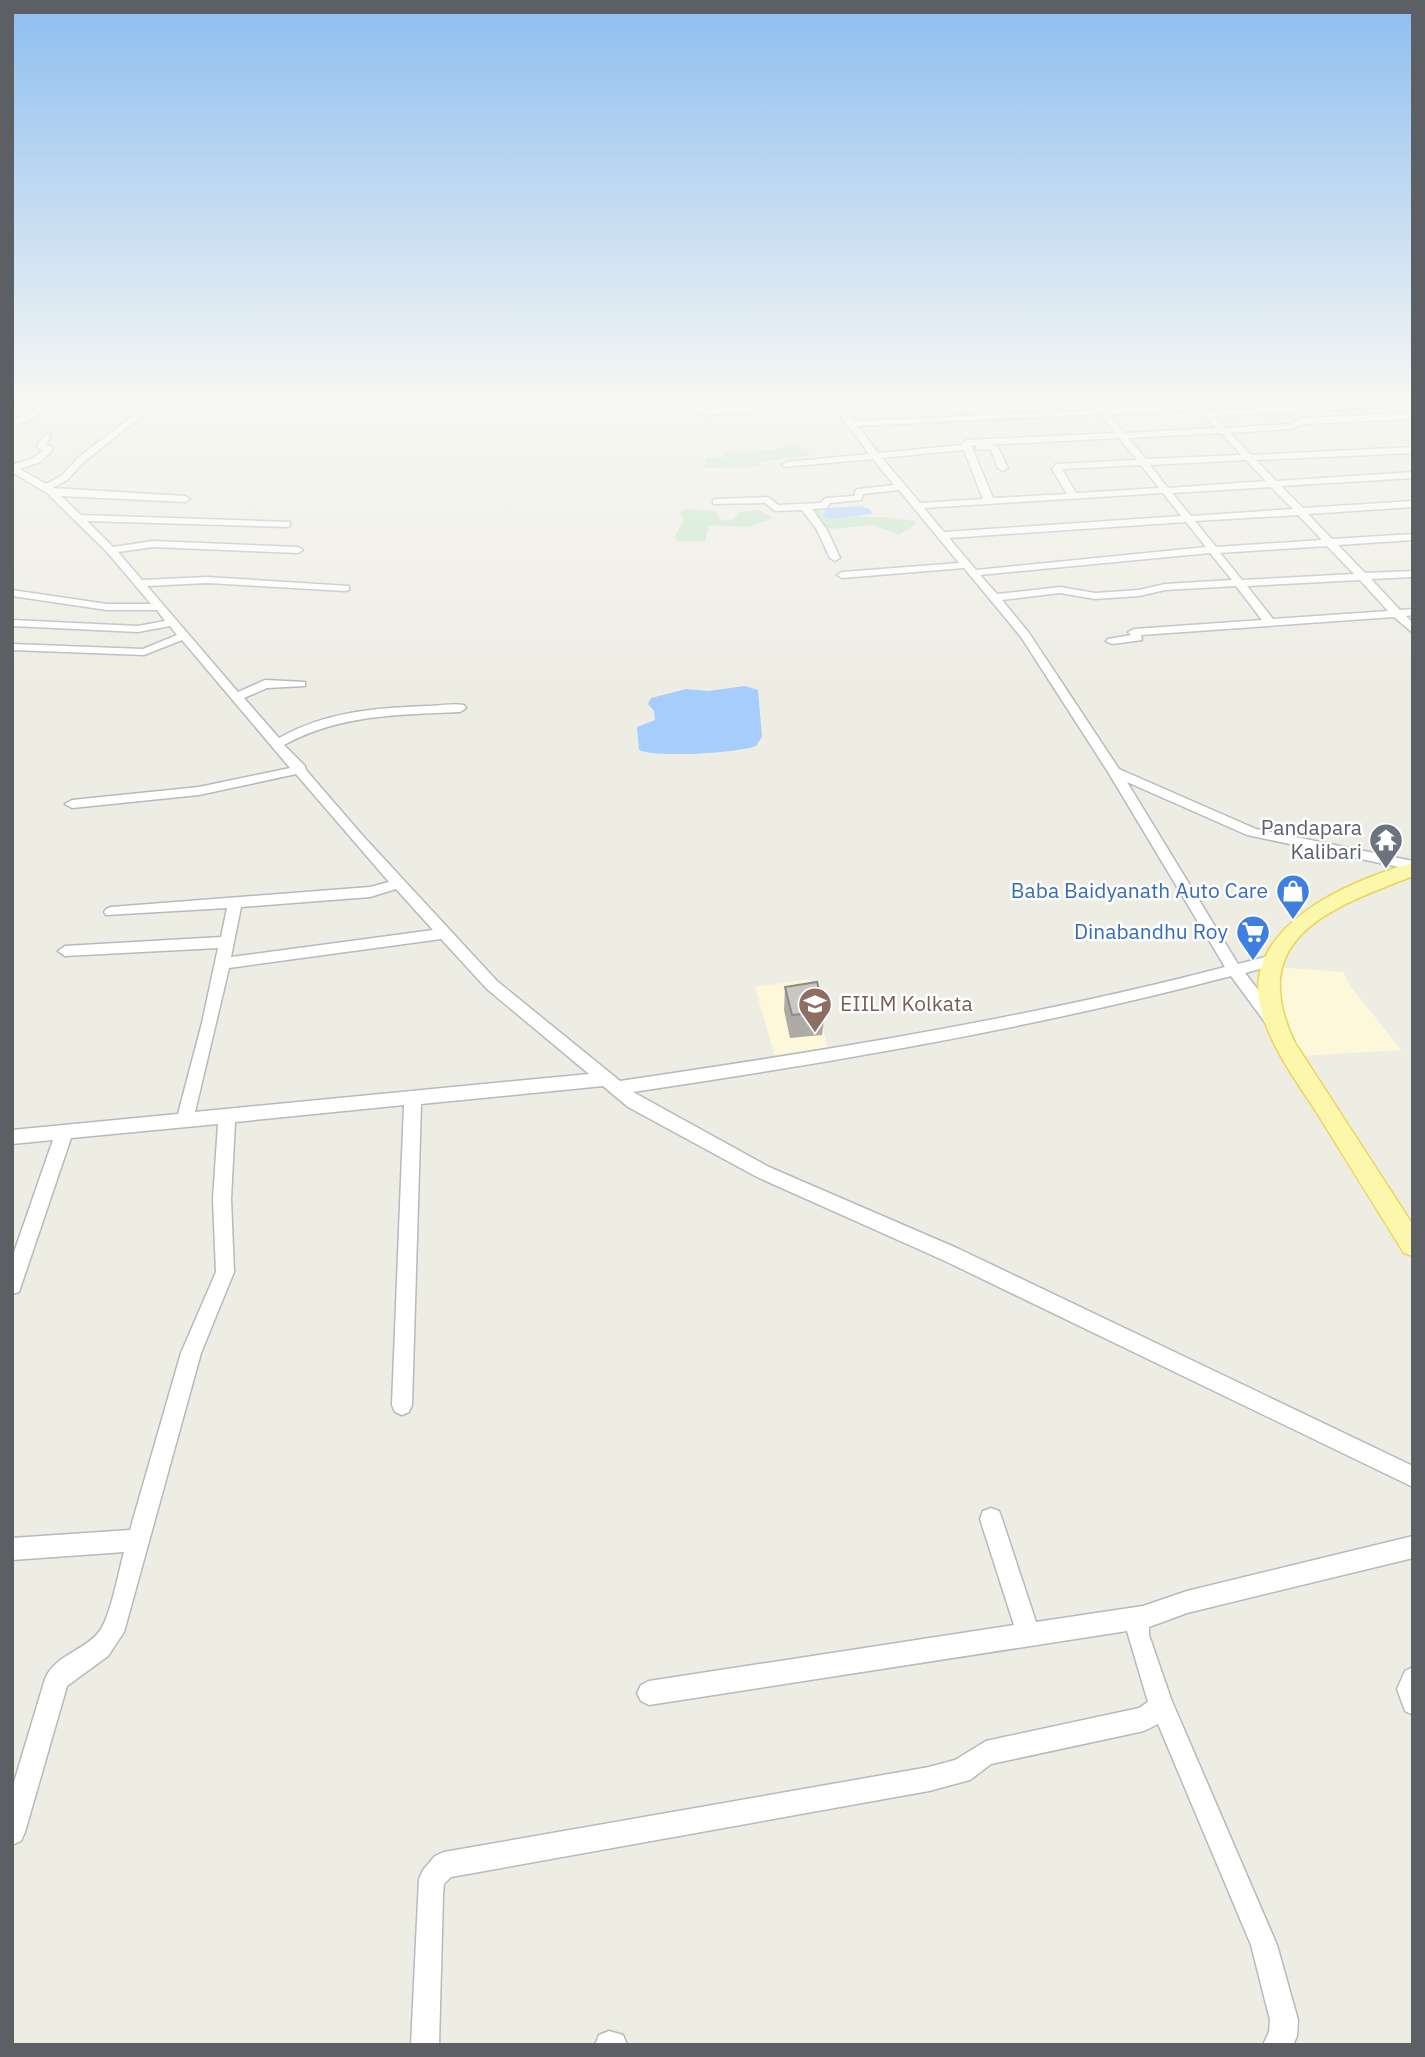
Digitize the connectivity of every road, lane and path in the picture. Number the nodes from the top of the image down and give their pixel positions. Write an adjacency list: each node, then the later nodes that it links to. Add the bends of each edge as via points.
1 (53, 495): 17 (street)
2 (117, 495): 10 (street)
3 (860, 495): 15 (street)
4 (908, 495): 14 (street)
5 (986, 495): 11 (street)
6 (1084, 495): 9 (street)
7 (1169, 495): 18 (street)
8 (1284, 495): 16 (street)
9 (1073, 496): 11 (street)
10 (185, 499)
11 (989, 501): 14 (street)
12 (716, 502): 15 (street, via 768,500 774,508)
13 (1413, 504): 16 (street)
14 (918, 506): 20 (street)
15 (804, 507): 26 (street)
16 (1300, 512): 18 (street); 22 (street)
17 (79, 518): 19 (street); 23 (street)
18 (1188, 518): 20 (street); 25 (street)
19 (287, 524)
20 (944, 535): 27 (street)
21 (1413, 537): 22 (street)
22 (1330, 543): 25 (street); 30 (street)
23 (111, 550): 24 (street, via 153,544); 31 (street)
24 (298, 550)
25 (1214, 550): 27 (street); 32 (street)
26 (835, 558)
27 (970, 569): 28 (street); 35 (street)
28 (842, 575)
29 (1413, 575): 30 (street)
30 (1363, 578): 32 (street); 38 (street)
31 (142, 583): 33 (street, via 207,580); 36 (street)
32 (1240, 584): 35 (street, via 1095,596 1060,590); 40 (street)
33 (345, 588)
34 (12, 593): 36 (street, via 107,607)
35 (994, 598): 51 (street, via 1024,635)
36 (162, 607): 39 (street)
37 (1413, 612): 38 (street)
38 (1397, 613): 40 (street); 42 (street)
39 (175, 622): 41 (street, via 138,629); 43 (street)
40 (1270, 622): 44 (street, via 1134,632 1139,638)
41 (12, 623)
42 (1413, 630)
43 (186, 635): 45 (street, via 144,652); 47 (street)
44 (1112, 641)
45 (12, 648)
46 (301, 684): 47 (street, via 265,684)
47 (238, 696): 49 (street)
48 (457, 708): 49 (street, via 330,718)
49 (279, 743): 50 (street)
50 (301, 769): 52 (street, via 199,791); 54 (street)
51 (1114, 772): 53 (street, via 1252,832); 62 (street)
52 (72, 804)
53 (1413, 867): 60 (main road, via 1298,927)
54 (401, 883): 55 (street, via 370,892); 57 (street)
55 (235, 903): 56 (street); 58 (street)
56 (111, 912)
57 (446, 933): 61 (street); 64 (street, via 492,985)
58 (227, 942): 59 (street); 61 (street)
59 (65, 951)
60 (1273, 960): 62 (street); 63 (main road, via 1269,1002)
61 (222, 964): 67 (street)
62 (1235, 971): 63 (street); 64 (street, via 959,1031 726,1073)
63 (1278, 1027): 70 (main road)
64 (612, 1084): 65 (street); 73 (street, via 634,1102 763,1172 952,1255)
65 (413, 1097): 66 (street); 72 (street)
66 (227, 1115): 67 (street); 75 (street, via 222,1199 225,1272 191,1353)
67 (185, 1118): 68 (street)
68 (65, 1131): 69 (street); 71 (street)
69 (12, 1136)
70 (1413, 1246)
71 (12, 1286)
72 (402, 1405)
73 (1413, 1476)
74 (991, 1519): 79 (street)
75 (139, 1540): 77 (street); 84 (street, via 107,1641 57,1679)
76 (1413, 1547): 78 (street)
77 (12, 1549)
78 (1143, 1617): 79 (street); 82 (street, via 1138,1635)
79 (1029, 1635): 81 (street)
80 (1413, 1679): 83 (street, via 1409,1689)
81 (649, 1693)
82 (1160, 1701): 85 (street, via 1160,1709 1144,1720 986,1754 961,1771 929,1779 444,1865 432,1879 430,1895); 86 (street, via 1265,1945 1284,2020)
83 (1413, 1703)
84 (12, 1832)
85 (425, 2045)
86 (1277, 2045)

